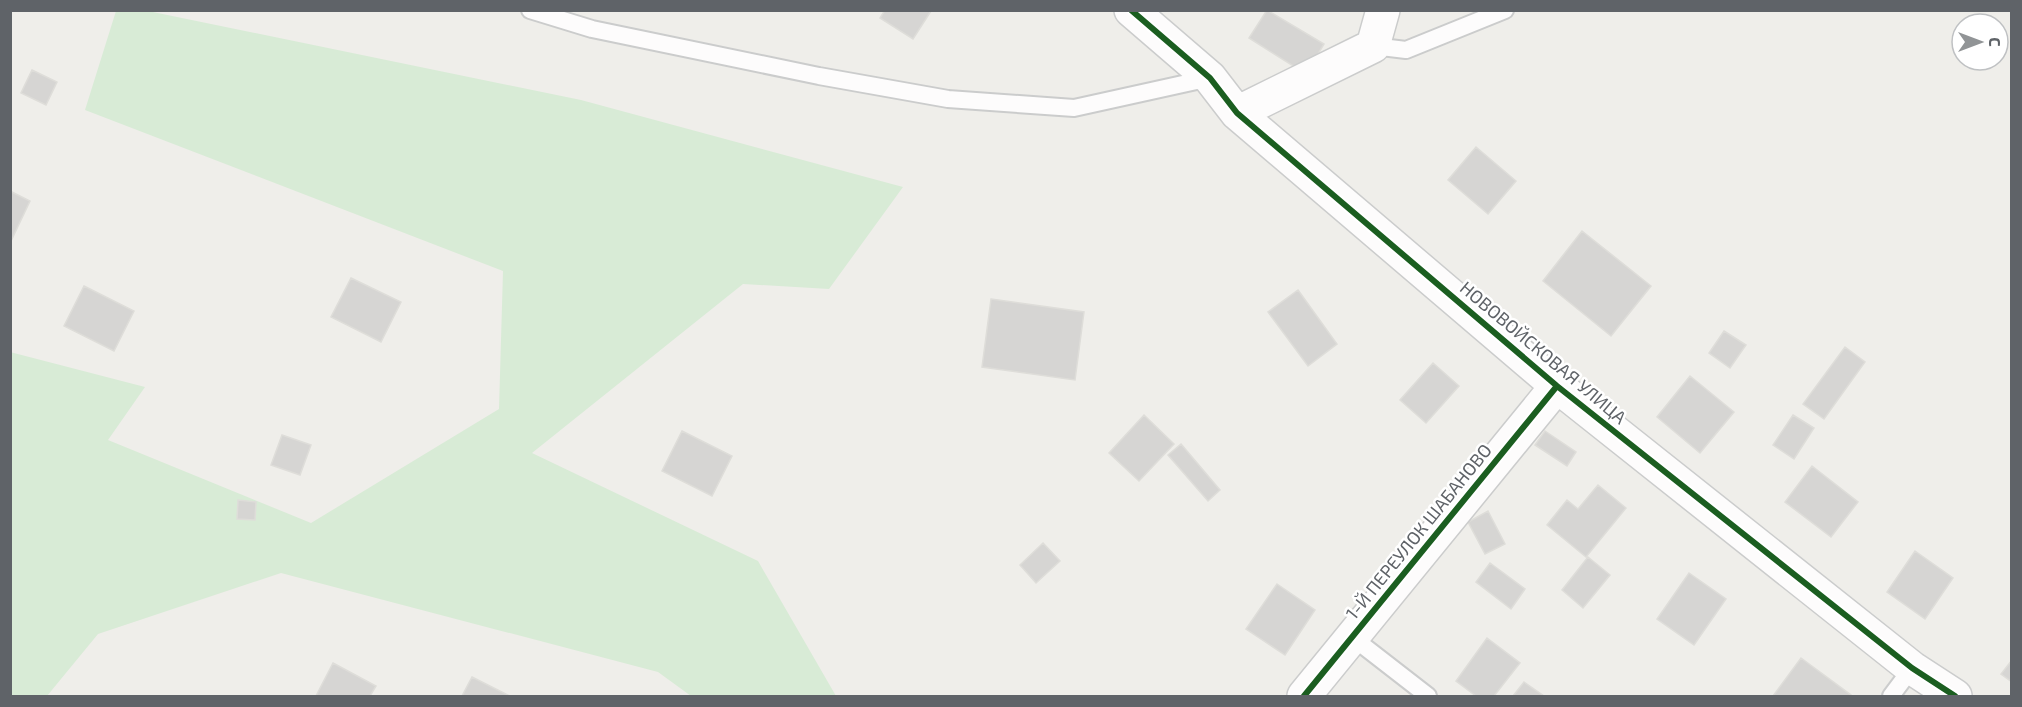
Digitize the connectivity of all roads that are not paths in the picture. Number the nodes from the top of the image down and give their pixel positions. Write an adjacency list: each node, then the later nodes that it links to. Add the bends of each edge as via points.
1 (530, 10): 6 (lane, via 592,29 948,99 1074,108)
2 (1131, 10): 6 (street, НОВОВОЙСКОВАЯ УЛИЦА)
3 (1383, 10): 5 (street)
4 (1505, 10): 5 (lane, via 1406,50)
5 (1373, 46): 7 (street)
6 (1209, 78): 7 (street, НОВОВОЙСКОВАЯ УЛИЦА)
7 (1237, 113): 8 (street, НОВОВОЙСКОВАЯ УЛИЦА)
8 (1557, 386): 9 (street, 1-Й ПЕРЕУЛОК ШАБАНОВО); 10 (street, НОВОВОЙСКОВАЯ УЛИЦА)
9 (1352, 637): 11 (street, 1-Й ПЕРЕУЛОК ШАБАНОВО); 12 (lane)
10 (1912, 668): 13 (lane); 14 (street, НОВОВОЙСКОВАЯ УЛИЦА)
11 (1304, 696)
12 (1428, 696)
13 (1891, 696)
14 (1955, 696)

